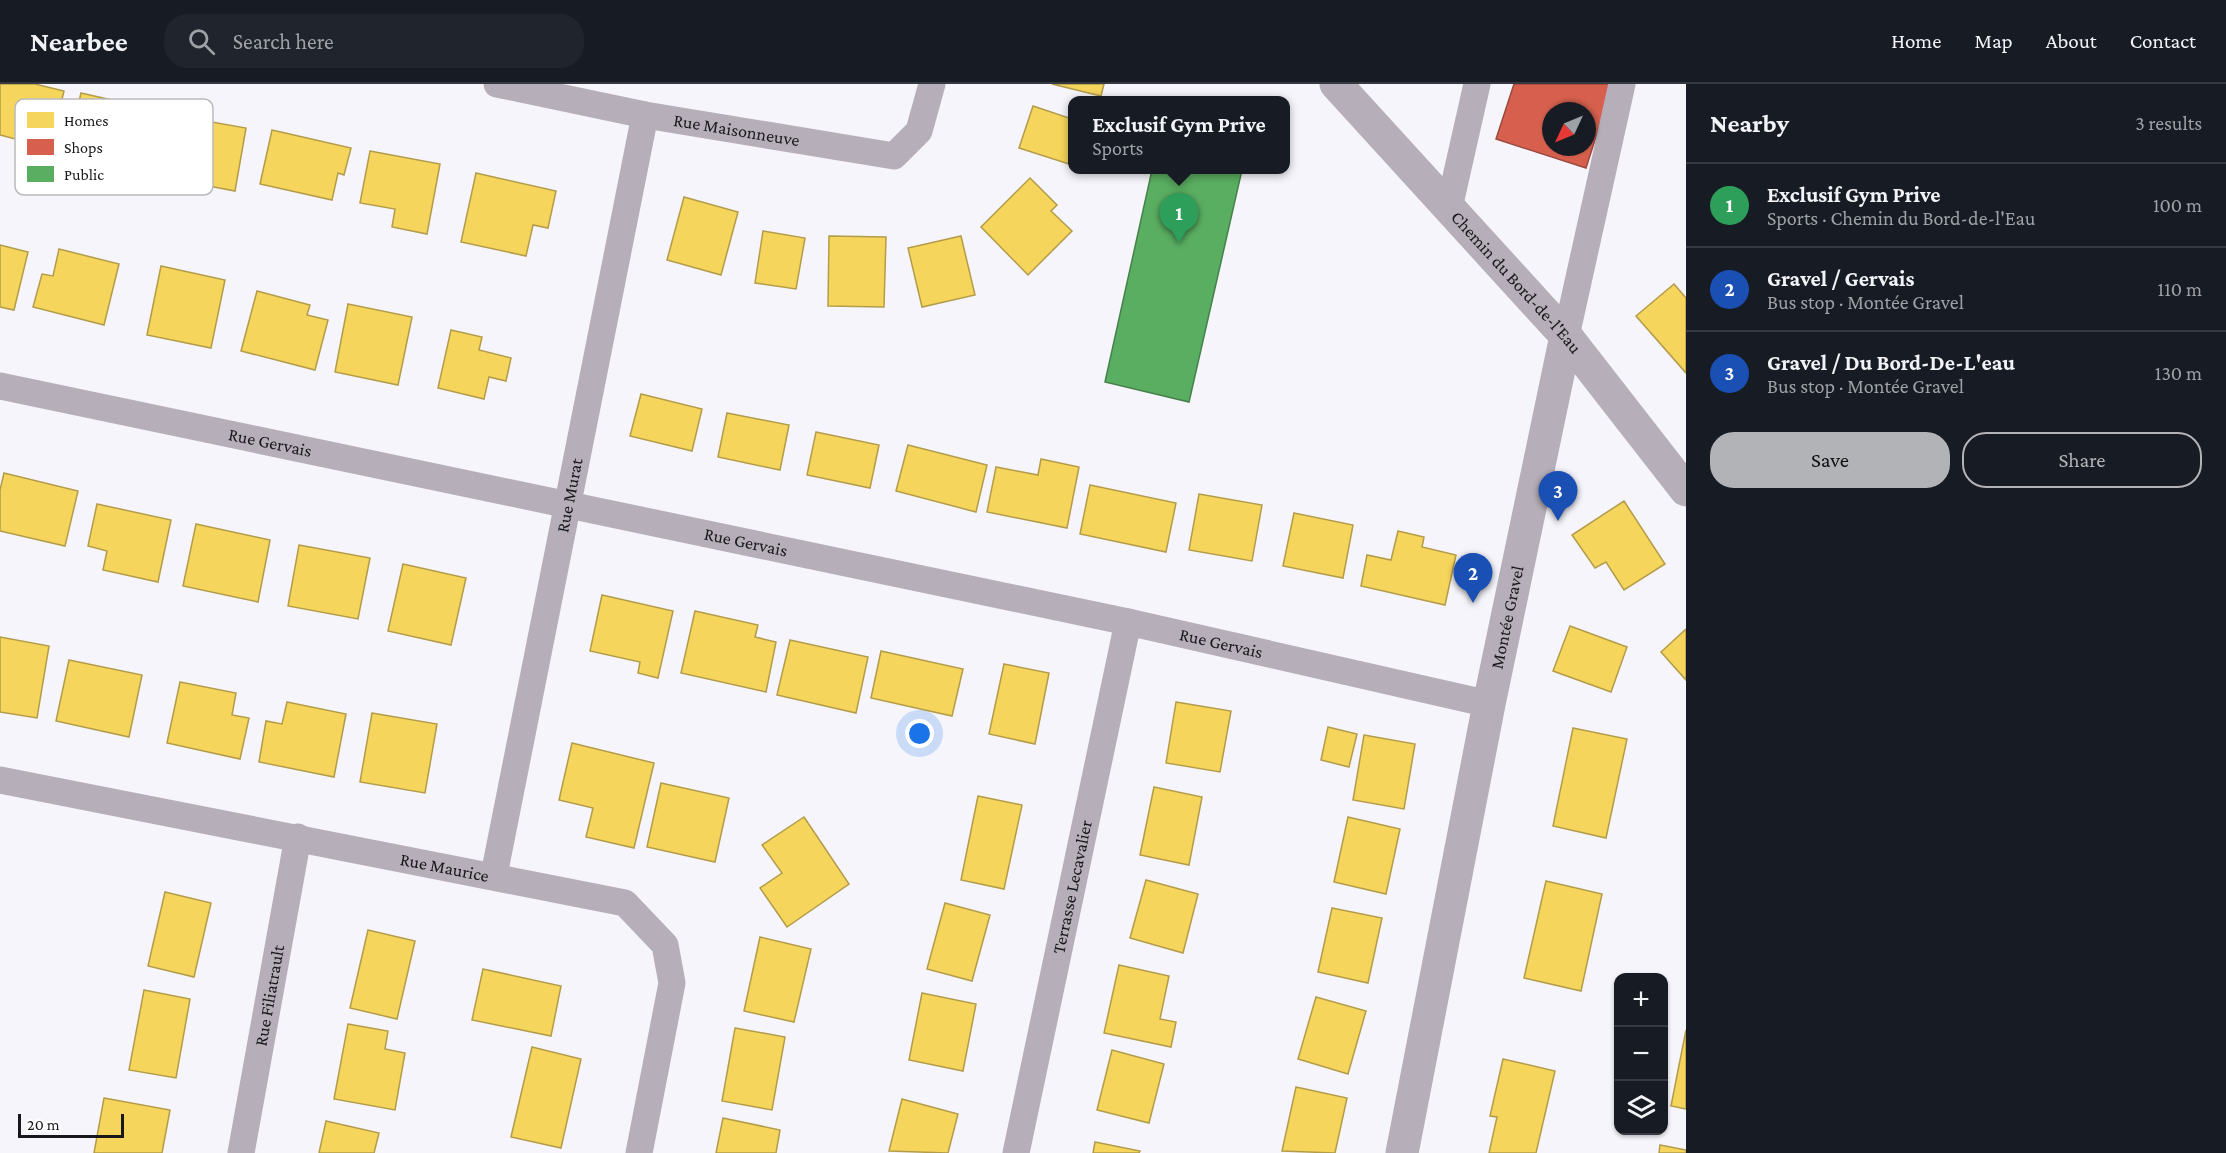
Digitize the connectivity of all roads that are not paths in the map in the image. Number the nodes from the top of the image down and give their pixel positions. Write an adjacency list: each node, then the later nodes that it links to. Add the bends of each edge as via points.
1 (498, 84): 6 (street, Rue Maisonneuve)
2 (932, 84): 6 (street, Rue Maisonneuve, via 920,131 894,156)
3 (1336, 84): 7 (street, Chemin du Bord-de-l'Eau)
4 (1476, 84): 7 (street)
5 (1622, 84): 8 (street, Montée Gravel)
6 (645, 115): 11 (street, Rue Murat)
7 (1449, 208): 8 (street, Chemin du Bord-de-l'Eau)
8 (1566, 336): 10 (street, Chemin du Bord-de-l'Eau); 13 (street, Montée Gravel)
9 (0, 386): 11 (street, Rue Gervais)
10 (1686, 490)
11 (567, 504): 12 (street, Rue Gervais); 16 (street, Rue Murat)
12 (1128, 622): 13 (street, Rue Gervais); 19 (street, Terrasse Lecavalier)
13 (1489, 704): 20 (street, Montée Gravel)
14 (0, 780): 15 (street, Rue Maurice)
15 (298, 837): 16 (street, Rue Maurice); 17 (street, Rue Filiatrault)
16 (494, 875): 18 (street, Rue Maurice, via 625,903 665,945 672,983)
17 (241, 1153)
18 (639, 1153)
19 (1016, 1153)
20 (1402, 1153)

